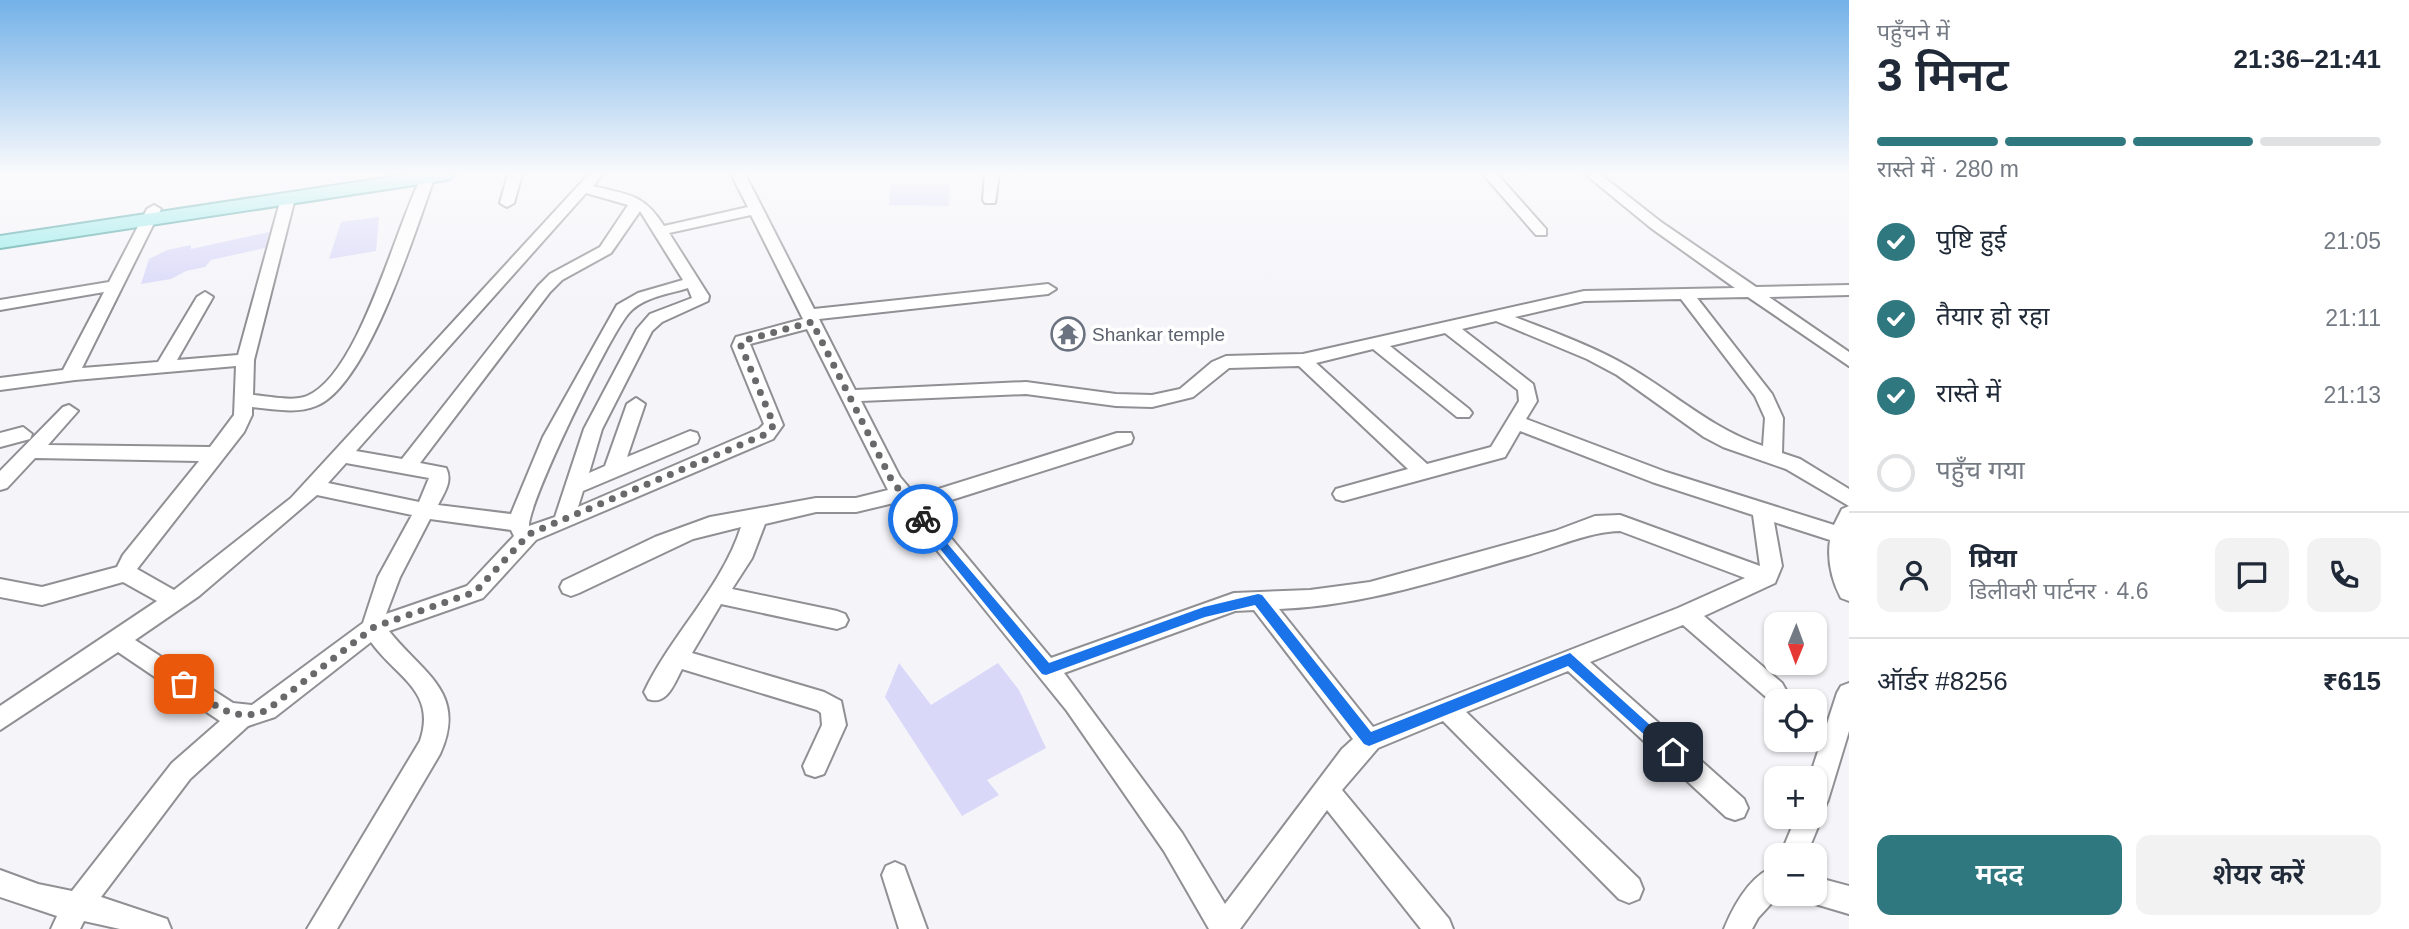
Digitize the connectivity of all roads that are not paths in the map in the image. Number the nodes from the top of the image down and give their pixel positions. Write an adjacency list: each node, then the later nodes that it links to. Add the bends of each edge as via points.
1 (125, 217): 15 (main road)
2 (134, 217): 16 (main road)
3 (150, 217): 18 (street)
4 (283, 217): 29 (street)
5 (419, 217): 36 (street, via 359,348 332,386 302,403)
6 (558, 217): 46 (street)
7 (628, 217): 48 (street, via 606,250 556,277 544,289)
8 (651, 217): 13 (street)
9 (722, 217): 13 (street)
10 (760, 217): 26 (street)
11 (1528, 217): 14 (street)
12 (1646, 217): 20 (street)
13 (659, 231): 17 (street)
14 (1541, 232)
15 (0, 233)
16 (0, 242)
17 (692, 282): 53 (street, via 700,301 657,317 645,329 598,417); 62 (street, via 644,296 623,309 552,437)
18 (112, 286): 24 (lane); 33 (street, via 73,365)
19 (1048, 289): 26 (street)
20 (1749, 290): 21 (street); 22 (street); 31 (street)
21 (1849, 290)
22 (1684, 292): 25 (street, via 1584,296); 47 (street, via 1763,394 1774,418)
23 (205, 297): 32 (street)
24 (0, 305)
25 (1496, 315): 27 (street); 47 (street, via 1593,355 1711,432)
26 (810, 318): 35 (street); 61 (street, via 742,341 772,429)
27 (1447, 327): 28 (street); 40 (street, via 1527,388 1528,401)
28 (1376, 343): 30 (street); 39 (street)
29 (245, 360): 32 (street); 36 (street)
30 (1303, 360): 35 (street, via 1226,362 1195,389 1167,400 999,388); 50 (street)
31 (1849, 360)
32 (164, 368): 33 (street)
33 (75, 374): 34 (street)
34 (0, 384)
35 (849, 396): 56 (street, via 892,481)
36 (243, 400): 45 (street, via 237,427)
37 (636, 404): 49 (street)
38 (69, 411): 44 (street)
39 (1463, 413)
40 (1515, 422): 50 (street, via 1498,452); 58 (street)
41 (690, 438): 49 (street)
42 (1124, 438): 56 (street)
43 (0, 440): 44 (street)
44 (27, 442): 45 (street); 51 (street)
45 (215, 454): 64 (street)
46 (342, 455): 48 (street); 52 (street)
47 (1772, 456): 55 (street, via 1812,474)
48 (407, 466): 57 (street, via 439,473 439,484)
49 (613, 471): 53 (street)
50 (1425, 474): 54 (street)
51 (0, 484)
52 (313, 487): 57 (street); 71 (street, via 248,546)
53 (573, 487): 61 (street)
54 (1343, 495)
55 (1849, 499)
56 (907, 500): 60 (street, via 816,505); 78 (street)
57 (426, 511): 62 (street); 74 (street, via 384,588)
58 (1762, 511): 63 (street); 65 (street, via 1771,566)
59 (1849, 514): 63 (street)
60 (758, 518): 66 (street, via 702,527); 69 (street, via 742,558)
61 (563, 522): 62 (street)
62 (523, 528): 74 (street, via 475,592)
63 (1839, 534): 68 (street, via 1839,562)
64 (125, 573): 67 (street, via 42,596); 71 (street)
65 (1767, 576): 70 (street, via 1608,522 1370,591 1310,599); 72 (street)
66 (571, 587)
67 (0, 588)
68 (1849, 592)
69 (716, 594): 73 (street); 76 (street)
70 (1258, 599): 78 (street, via 1204,612); 85 (street)
71 (176, 600): 75 (street)
72 (1686, 614): 77 (street); 79 (street)
73 (836, 620)
74 (374, 627): 83 (street, via 267,710); 98 (street, via 435,697 438,730)
75 (118, 640): 83 (street, via 228,713); 84 (street)
76 (677, 658): 80 (street); 86 (street, via 833,708 834,725)
77 (1570, 659): 82 (street); 89 (street)
78 (1046, 670): 100 (street, via 1173,842)
79 (1773, 689)
80 (656, 692)
81 (1849, 693): 87 (street)
82 (1446, 708): 85 (street); 92 (street)
83 (241, 717): 96 (street, via 181,771)
84 (0, 719)
85 (1369, 740): 88 (street)
86 (816, 766)
87 (1826, 766)
88 (1326, 790): 100 (street); 101 (street)
89 (1735, 808)
90 (895, 875): 99 (street)
91 (0, 883): 96 (street)
92 (1629, 889)
93 (1764, 891): 102 (street, via 1748,908)
94 (1827, 894): 95 (street)
95 (1849, 900)
96 (71, 918): 97 (street, via 138,919)
97 (157, 929)
98 (321, 929)
99 (913, 929)
100 (1224, 929)
101 (1439, 929)
102 (1738, 929)

